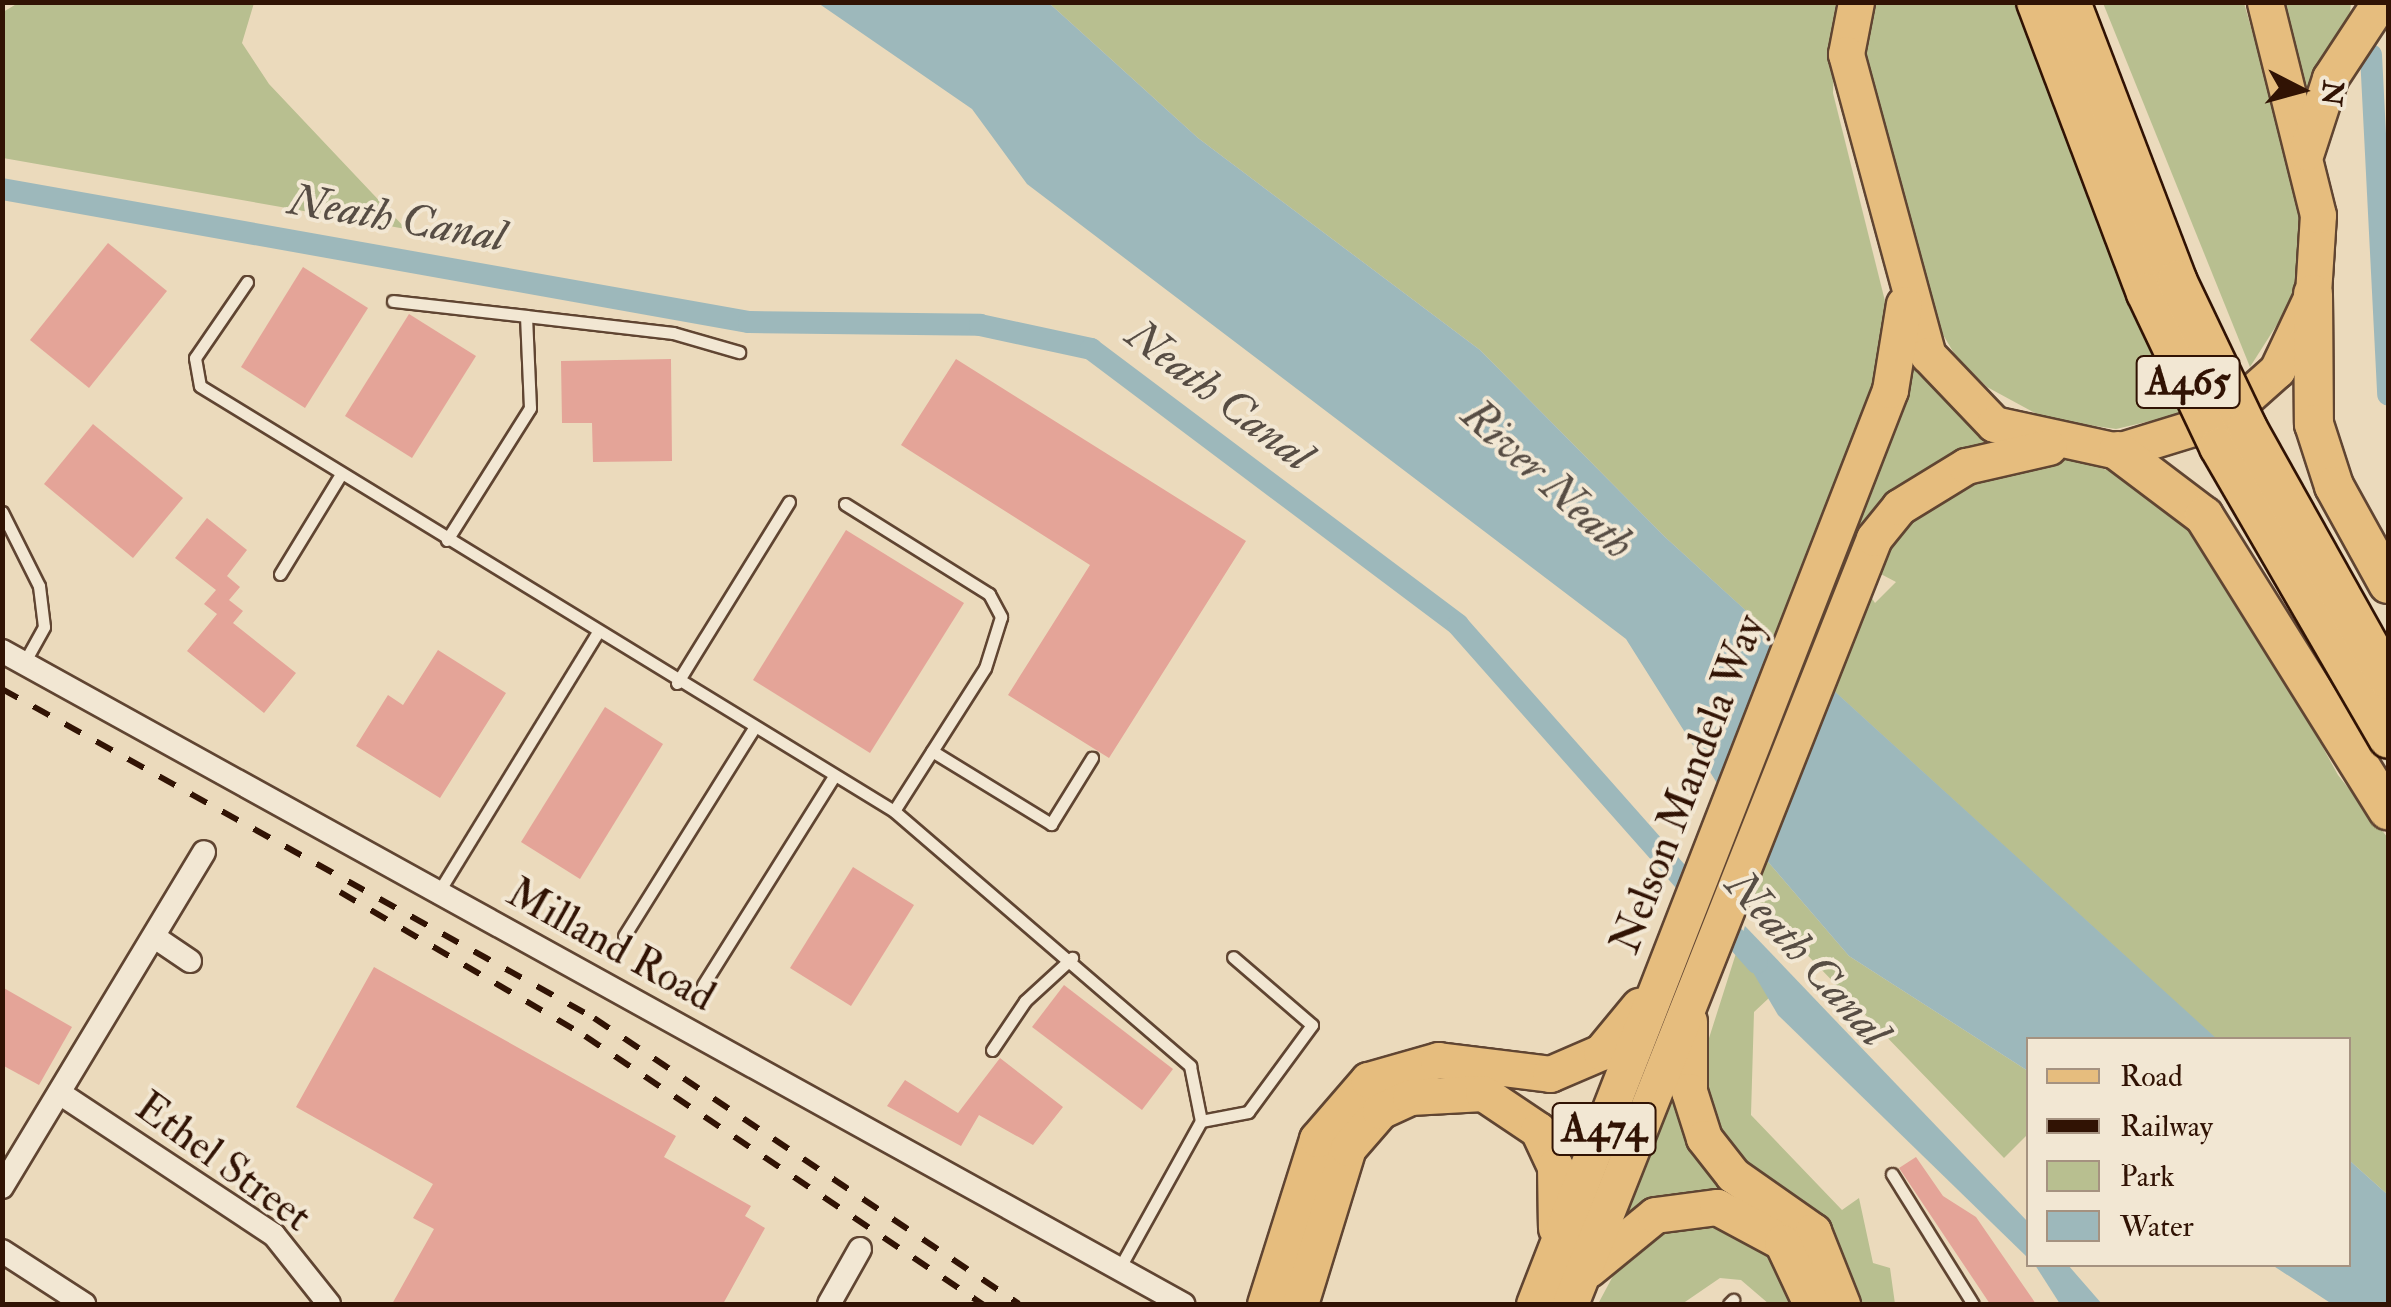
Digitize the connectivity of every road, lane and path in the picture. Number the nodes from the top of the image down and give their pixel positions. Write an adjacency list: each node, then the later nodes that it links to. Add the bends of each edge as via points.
1 (1856, 2): 8 (main road, via 1846,54)
2 (2036, 2): 29 (highway, A465, bridge, via 2146,293 2219,447)
3 (2072, 2): 26 (highway, A465, bridge, via 2176,280 2247,428)
4 (2265, 2): 6 (main road)
5 (2379, 4): 6 (main road, via 2322,97)
6 (2305, 159): 9 (main road, via 2318,216)
7 (247, 282): 15 (lane, via 194,358 200,386)
8 (1905, 290): 13 (main road, via 1928,354 1959,396 1994,424); 22 (main road, Nelson Mandela Way / A474, via 1890,390)
9 (2313, 294): 14 (main road, via 2284,357 2252,395 2185,436); 21 (highway, via 2314,424 2334,486)
10 (394, 300): 11 (lane)
11 (526, 316): 12 (lane, via 673,333); 19 (lane, via 530,408)
12 (739, 352)
13 (2060, 445): 14 (main road); 22 (main road, Nelson Mandela Way / A474, via 1966,466 1899,506)
14 (2118, 450): 33 (highway, A465, via 2204,516)
15 (341, 474): 19 (lane); 20 (lane)
16 (789, 502): 27 (lane)
17 (845, 504): 30 (lane, via 990,594 1001,617 998,645)
18 (2, 512): 25 (lane, via 39,586 44,626)
19 (446, 540): 23 (lane)
20 (280, 574)
21 (2388, 584)
22 (1822, 606): 39 (main road, Nelson Mandela Way / A474); 44 (main road, Nelson Mandela Way / A474)
23 (596, 635): 27 (lane); 36 (lane)
24 (2, 651): 25 (street, Milland Road)
25 (24, 663): 36 (street, Milland Road)
26 (2388, 680)
27 (678, 683): 28 (lane)
28 (754, 728): 32 (lane); 37 (lane)
29 (2388, 738)
30 (932, 751): 31 (lane, via 1051,824); 34 (lane)
31 (1092, 758)
32 (834, 776): 34 (lane); 43 (lane)
33 (2388, 810)
34 (894, 811): 41 (lane)
35 (204, 852): 38 (street)
36 (438, 893): 53 (street, Milland Road)
37 (624, 936)
38 (156, 938): 42 (street); 46 (street)
39 (1672, 952): 47 (main road, via 1617,1040 1577,1064 1550,1074 1438,1060); 54 (main road, Nelson Mandela Way / A474)
40 (1233, 957): 48 (lane, via 1313,1016 1312,1024 1248,1112)
41 (1072, 958): 45 (lane, via 1025,1001); 48 (lane, via 1190,1066)
42 (190, 961)
43 (703, 984)
44 (1689, 1000): 54 (main road, Nelson Mandela Way / A474); 63 (main road, via 1689,1091 1704,1138 1733,1176 1814,1231)
45 (992, 1050)
46 (61, 1094): 50 (street); 56 (street, Ethel Street, via 274,1235)
47 (1374, 1096): 54 (main road, via 1455,1090 1510,1105 1538,1130 1556,1166); 59 (main road, via 1317,1139); 60 (main road, via 1348,1148)
48 (1201, 1121): 53 (lane)
49 (1892, 1174): 64 (lane)
50 (2, 1187)
51 (860, 1249): 57 (street)
52 (2, 1251): 55 (street)
53 (1120, 1267): 58 (street, Milland Road)
54 (1569, 1279): 61 (main road, Nelson Mandela Way / A474); 62 (main road, via 1655,1215 1717,1207 1782,1242)
55 (84, 1304)
56 (329, 1304)
57 (830, 1304)
58 (1183, 1304)
59 (1265, 1304)
60 (1300, 1304)
61 (1534, 1304)
62 (1811, 1304)
63 (1842, 1304)
64 (1973, 1304)

